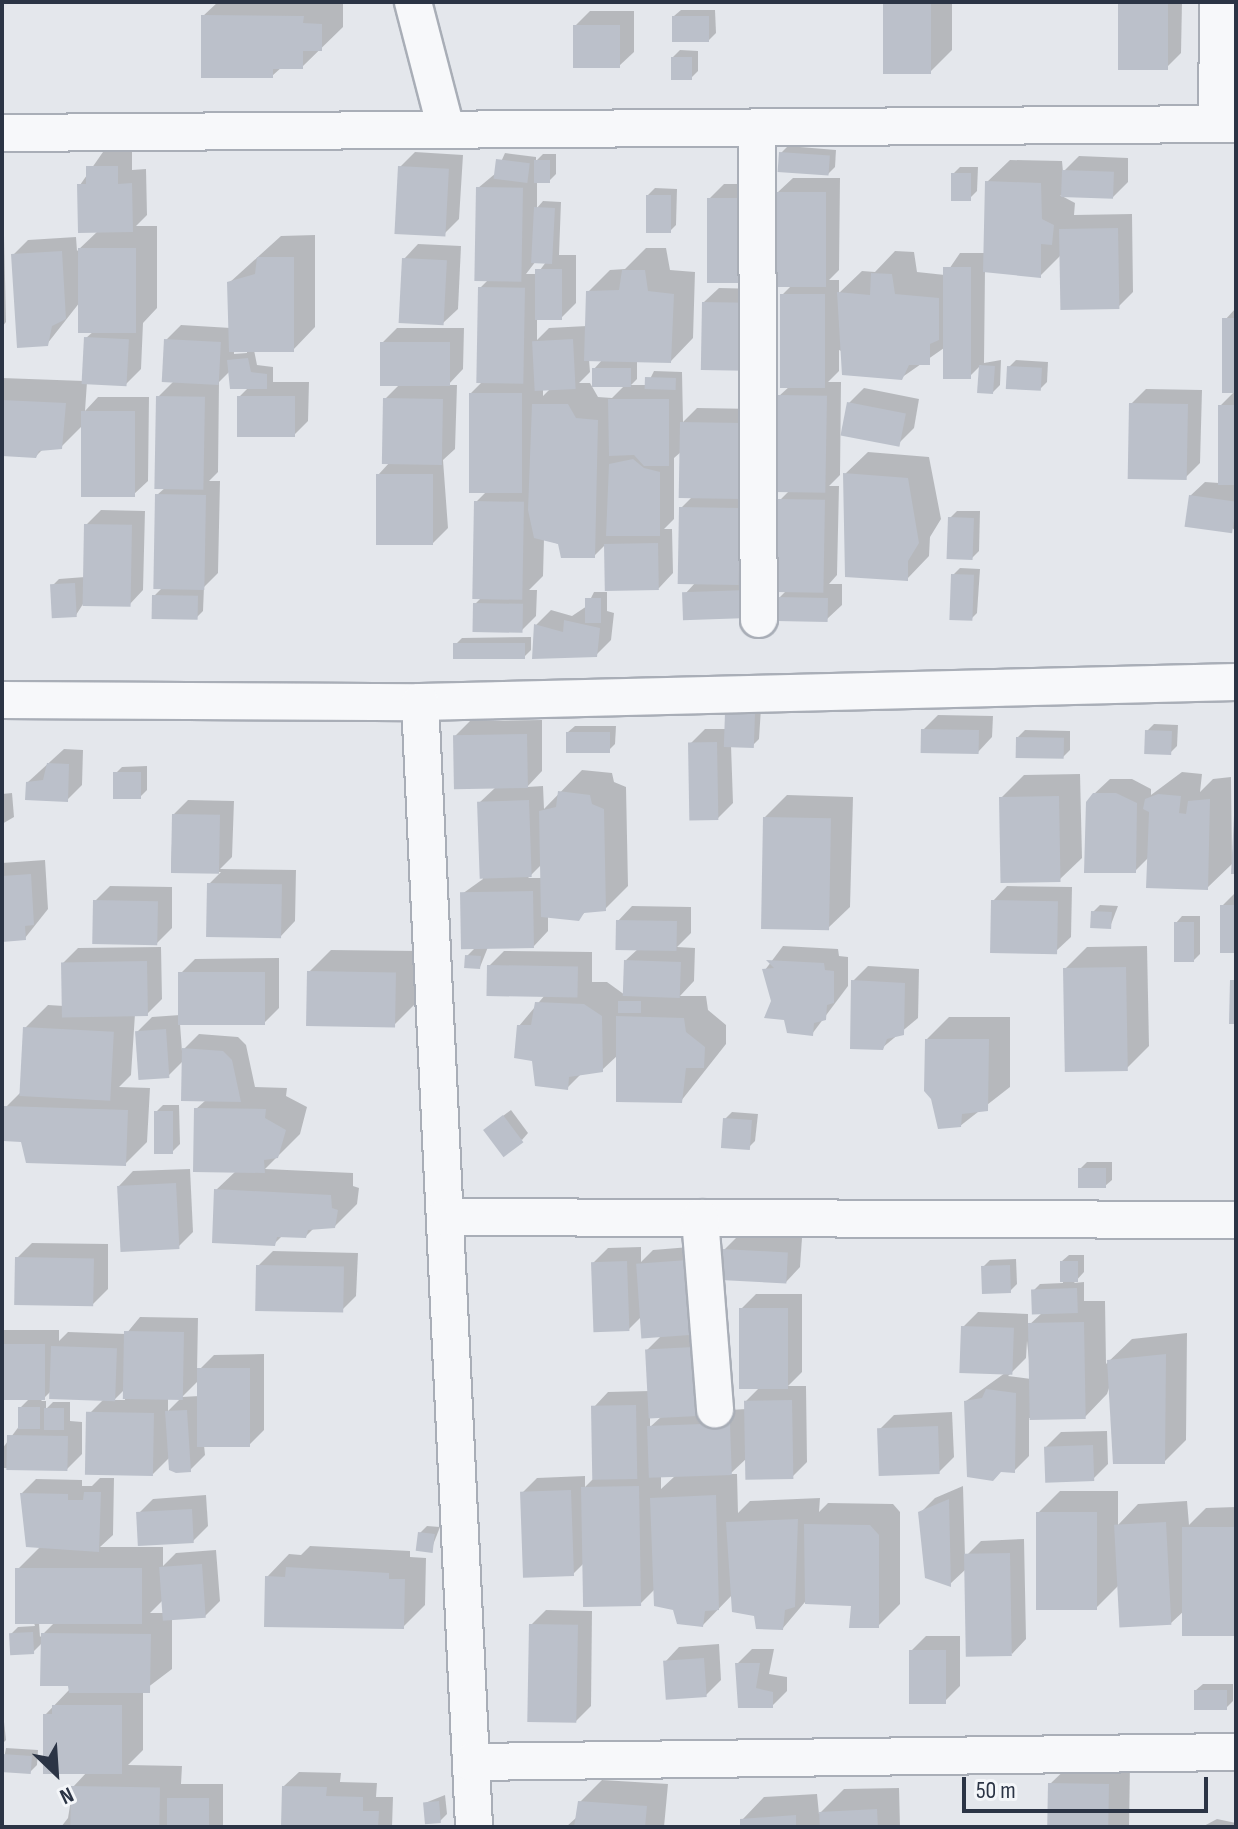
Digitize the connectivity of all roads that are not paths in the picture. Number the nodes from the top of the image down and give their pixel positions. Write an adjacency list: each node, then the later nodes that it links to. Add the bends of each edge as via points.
1 (413, 2): 5 (street)
2 (1218, 2): 3 (street)
3 (1226, 124): 4 (street)
4 (757, 127): 5 (street); 7 (street)
5 (446, 129): 6 (street)
6 (2, 133)
7 (759, 619)
8 (1236, 682): 10 (street)
9 (2, 700): 10 (street)
10 (420, 702): 11 (street)
11 (445, 1217): 12 (street); 16 (street)
12 (700, 1218): 13 (street); 14 (street)
13 (1236, 1220)
14 (715, 1409)
15 (1236, 1752): 16 (street)
16 (471, 1762): 17 (street)
17 (474, 1827)

